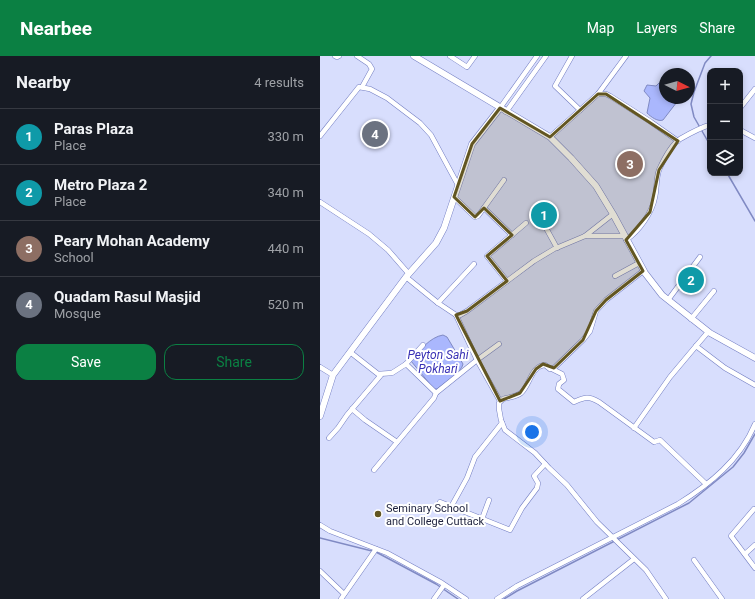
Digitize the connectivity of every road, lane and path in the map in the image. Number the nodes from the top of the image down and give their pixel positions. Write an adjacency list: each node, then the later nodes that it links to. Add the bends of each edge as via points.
1 (335, 56): 2 (street)
2 (339, 56)
3 (357, 56): 11 (street, via 372,68)
4 (414, 56): 15 (main road)
5 (450, 56): 6 (street, via 467,67)
6 (475, 56)
7 (537, 56): 15 (street)
8 (546, 56): 15 (street)
9 (572, 56): 16 (street, via 555,86)
10 (626, 56): 13 (street)
11 (362, 87): 19 (street, via 359,86); 24 (street, via 387,98 420,123 438,147)
12 (755, 89): 14 (street)
13 (598, 94): 16 (street); 22 (street, via 610,96)
14 (743, 104)
15 (503, 110): 20 (main road); 24 (main road, via 472,144)
16 (580, 110): 20 (street)
17 (707, 125): 22 (street)
18 (743, 132): 21 (street)
19 (320, 136)
20 (550, 137): 28 (main road, via 596,186)
21 (755, 138)
22 (678, 141): 33 (street, via 659,170 650,212 633,235)
23 (504, 180): 27 (street)
24 (458, 185): 25 (main road)
25 (454, 197): 27 (street, via 475,217); 39 (main road, via 436,243)
26 (320, 202): 39 (street, via 369,234 388,250)
27 (484, 208): 31 (street)
28 (613, 214): 32 (street); 33 (main road)
29 (526, 223): 31 (street)
30 (546, 228): 34 (street)
31 (512, 234): 41 (street, via 486,256)
32 (584, 236): 33 (street); 34 (street)
33 (625, 238): 36 (main road)
34 (557, 248): 41 (street)
35 (700, 257): 43 (street)
36 (639, 263): 38 (main road); 40 (street)
37 (474, 264): 44 (street)
38 (644, 271): 43 (main road); 56 (street, via 606,300 596,311 590,331)
39 (408, 275): 44 (street); 51 (main road)
40 (615, 276)
41 (507, 281): 45 (street, via 467,311 460,315)
42 (714, 291): 46 (street)
43 (668, 300): 46 (main road)
44 (438, 303): 45 (street)
45 (456, 314): 53 (street)
46 (691, 319): 47 (main road)
47 (708, 332): 50 (street); 52 (main road)
48 (499, 344): 53 (street)
49 (423, 345): 54 (street)
50 (696, 346): 59 (street, via 725,368); 66 (street, via 670,377)
51 (350, 352): 57 (main road); 58 (street)
52 (755, 358)
53 (477, 360): 60 (street); 61 (street)
54 (405, 365): 58 (street, via 392,373); 60 (street)
55 (320, 367): 57 (street)
56 (552, 370): 61 (street, via 541,365 520,393); 66 (street, via 562,374 564,380 558,389 574,402 586,397 591,398)
57 (333, 375): 63 (main road)
58 (381, 375): 62 (street)
59 (755, 385)
60 (436, 393): 68 (street)
61 (500, 401): 64 (street)
62 (352, 409): 67 (street); 68 (street)
63 (320, 416)
64 (502, 424): 69 (street, via 505,430); 74 (street, via 475,457)
65 (755, 424): 71 (street, via 738,455)
66 (634, 428): 71 (street, via 654,442 660,440)
67 (329, 438)
68 (397, 442): 70 (street)
69 (546, 464): 76 (street, via 534,476 538,483 537,488 511,528 508,530); 78 (street)
70 (374, 470)
71 (706, 484): 78 (street, via 678,504)
72 (489, 500): 76 (street)
73 (440, 502): 74 (street)
74 (451, 507): 76 (street)
75 (754, 509): 81 (street, via 731,536)
76 (482, 519)
77 (320, 525): 80 (street, via 330,532)
78 (613, 538): 82 (street); 91 (street, via 517,586)
79 (755, 545): 81 (street)
80 (376, 549): 86 (street); 87 (street)
81 (745, 554): 84 (street)
82 (634, 559): 92 (street); 93 (street)
83 (694, 560): 94 (street)
84 (755, 568)
85 (321, 574): 87 (street)
86 (444, 585): 89 (street); 90 (street)
87 (344, 594): 88 (street)
88 (341, 599)
89 (434, 599)
90 (464, 599)
91 (497, 599)
92 (582, 599)
93 (666, 599)
94 (722, 599)

